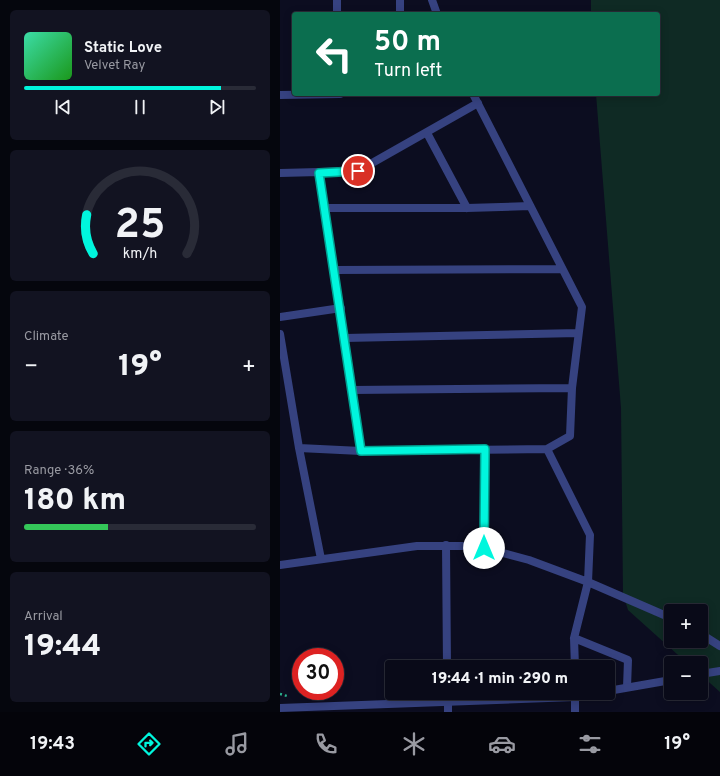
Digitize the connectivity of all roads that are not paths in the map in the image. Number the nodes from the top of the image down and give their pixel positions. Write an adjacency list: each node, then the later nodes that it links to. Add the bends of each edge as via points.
1 (337, 0): 4 (street)
2 (400, 0): 5 (street)
3 (432, 0): 6 (street)
4 (337, 12)
5 (400, 12)
6 (436, 12)
7 (280, 95): 8 (street)
8 (292, 95)
9 (474, 96): 10 (street)
10 (478, 103): 11 (street); 14 (street)
11 (427, 133): 13 (street, via 358,171); 16 (street)
12 (280, 173): 13 (street)
13 (319, 173): 15 (street)
14 (530, 206): 16 (street); 17 (street)
15 (325, 208): 16 (street); 18 (street)
16 (467, 208)
17 (562, 269): 18 (street); 21 (street, via 582,307)
18 (334, 270): 19 (street)
19 (341, 308): 20 (street); 23 (street)
20 (280, 317)
21 (578, 333): 23 (street); 24 (street)
22 (280, 334): 26 (street)
23 (345, 338): 25 (street)
24 (572, 388): 25 (street); 28 (street, via 570,436)
25 (352, 390): 29 (street)
26 (299, 448): 29 (street); 32 (street)
27 (485, 449): 28 (street); 29 (street); 31 (street)
28 (547, 449): 34 (street, via 590,535)
29 (361, 451)
30 (446, 545): 31 (street); 32 (street, via 417,546); 39 (street)
31 (484, 548): 34 (street, via 529,560)
32 (321, 560): 33 (street)
33 (280, 565)
34 (588, 582): 35 (street); 36 (street)
35 (664, 615)
36 (574, 638): 40 (street); 44 (street, via 628,660)
37 (708, 638): 38 (street)
38 (720, 646)
39 (447, 660)
40 (575, 660)
41 (720, 671): 42 (street)
42 (708, 673)
43 (664, 681): 44 (street)
44 (627, 687): 45 (street)
45 (615, 690)
46 (447, 700): 49 (street)
47 (495, 700): 49 (street)
48 (575, 700): 52 (street)
49 (447, 703): 50 (street); 51 (street)
50 (280, 708)
51 (448, 712)
52 (575, 712)

